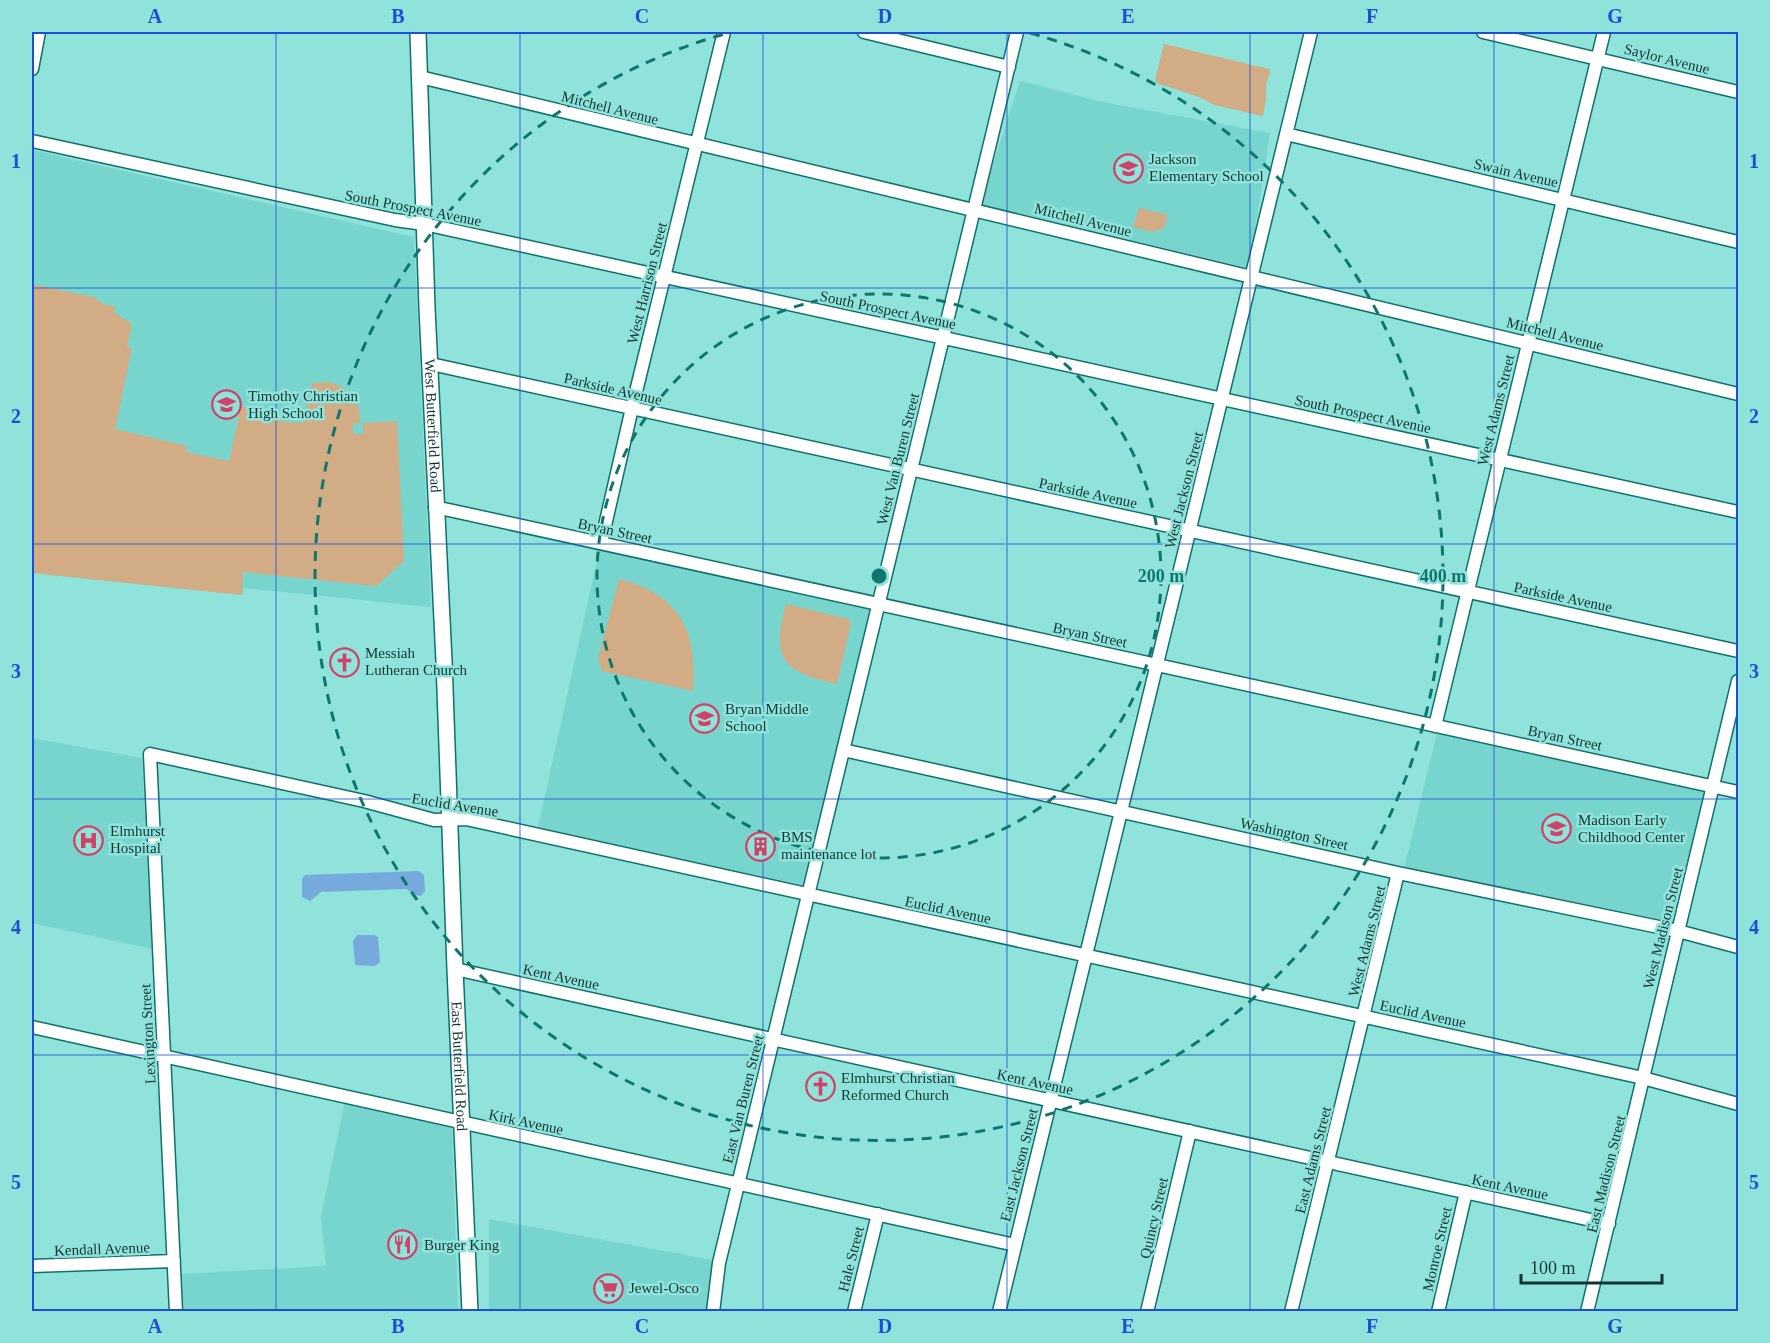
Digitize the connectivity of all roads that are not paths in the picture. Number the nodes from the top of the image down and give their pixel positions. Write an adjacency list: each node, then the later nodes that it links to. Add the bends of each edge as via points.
1 (39, 32): 11 (street)
2 (418, 32): 12 (main road, West Butterfield Road)
3 (724, 32): 16 (street, West Harrison Street)
4 (864, 32): 10 (street)
5 (1017, 32): 10 (street, West Van Buren Street)
6 (1311, 32): 14 (street, West Jackson Street)
7 (1483, 32): 9 (street, Saylor Avenue)
8 (1604, 32): 9 (street, West Adams Street)
9 (1598, 58): 13 (street, Saylor Avenue); 17 (street, West Adams Street)
10 (1009, 67): 18 (street, West Van Buren Street)
11 (32, 69)
12 (420, 77): 16 (street, Mitchell Avenue); 19 (main road, West Butterfield Road)
13 (1738, 92)
14 (1286, 134): 17 (street, Swain Avenue); 22 (street, West Jackson Street)
15 (32, 141): 19 (street, South Prospect Avenue)
16 (697, 145): 18 (street, Mitchell Avenue); 21 (street, West Harrison Street)
17 (1563, 199): 20 (street, Swain Avenue); 24 (street, West Adams Street)
18 (974, 209): 22 (street, Mitchell Avenue); 23 (street, West Van Buren Street)
19 (424, 224): 21 (street, South Prospect Avenue); 25 (main road, West Butterfield Road)
20 (1738, 242)
21 (664, 276): 23 (street, South Prospect Avenue); 28 (street, West Harrison Street)
22 (1252, 276): 24 (street, Mitchell Avenue); 27 (street, West Jackson Street)
23 (943, 338): 27 (street, South Prospect Avenue); 30 (street, West Van Buren Street)
24 (1528, 343): 26 (street, Mitchell Avenue); 29 (street, West Adams Street)
25 (431, 363): 28 (street, Parkside Avenue); 31 (main road, West Butterfield Road)
26 (1738, 394)
27 (1222, 399): 29 (street, South Prospect Avenue); 33 (street, West Jackson Street)
28 (632, 408): 30 (street, Parkside Avenue); 34 (street, West Harrison Street)
29 (1500, 460): 32 (street, South Prospect Avenue); 35 (street, West Adams Street)
30 (911, 469): 33 (street, Parkside Avenue); 36 (street, West Van Buren Street)
31 (435, 507): 34 (street, Bryan Street); 46 (main road, West Butterfield Road)
32 (1738, 512)
33 (1190, 531): 35 (street, Parkside Avenue); 38 (street, West Jackson Street)
34 (602, 543): 36 (street, Bryan Street)
35 (1467, 592): 37 (street, Parkside Avenue); 40 (street, West Adams Street)
36 (878, 604): 38 (street, Bryan Street); 41 (street, West Van Buren Street)
37 (1738, 651)
38 (1157, 665): 40 (street, Bryan Street); 45 (street, West Jackson Street)
39 (1738, 681): 43 (street, West Madison Street)
40 (1434, 726): 43 (street, Bryan Street)
41 (843, 750): 45 (street, Washington Street); 48 (street, West Van Buren Street)
42 (150, 754): 46 (street, Euclid Avenue); 56 (street, Lexington Street)
43 (1714, 785): 44 (street, Bryan Street); 49 (street, West Madison Street)
44 (1738, 792)
45 (1121, 812): 47 (street, Washington Street); 51 (street, West Jackson Street)
46 (451, 821): 48 (street, Euclid Avenue, via 466,819); 52 (main road, East Butterfield Road)
47 (1398, 873): 49 (street, Washington Street); 53 (street, West Adams Street)
48 (808, 895): 51 (street, Euclid Avenue); 55 (street, East Van Buren Street)
49 (1678, 931): 50 (street, Washington Street); 57 (street, West Madison Street)
50 (1738, 947)
51 (1086, 956): 53 (street, Euclid Avenue); 58 (street, East Jackson Street)
52 (455, 969): 55 (street, Kent Avenue); 60 (main road, East Butterfield Road)
53 (1364, 1016): 57 (street, Euclid Avenue); 62 (street, East Adams Street)
54 (32, 1027): 56 (street, Kirk Avenue)
55 (774, 1040): 58 (street, Kent Avenue); 63 (street, East Van Buren Street)
56 (165, 1057): 60 (street, Kirk Avenue); 68 (street, Lexington Street)
57 (1643, 1078): 59 (street, Euclid Avenue); 66 (street, East Madison Street)
58 (1051, 1101): 61 (street, Kent Avenue); 67 (street, East Jackson Street)
59 (1738, 1104)
60 (462, 1123): 63 (street, Kirk Avenue); 71 (main road, East Butterfield Road)
61 (1190, 1131): 62 (street, Kent Avenue); 75 (street, Quincy Street)
62 (1328, 1162): 64 (street, Kent Avenue); 76 (street, East Adams Street)
63 (738, 1184): 65 (street, Kirk Avenue); 72 (street, East Van Buren Street, via 718,1263)
64 (1466, 1192): 66 (street, Kent Avenue); 77 (street, Monroe Street)
65 (878, 1215): 67 (street, Kirk Avenue); 73 (street, Hale Street)
66 (1609, 1224): 78 (street, East Madison Street)
67 (1015, 1245): 74 (street, East Jackson Street)
68 (174, 1261): 69 (street, Kendall Avenue); 70 (street, Lexington Street)
69 (32, 1266)
70 (176, 1311)
71 (470, 1311)
72 (713, 1311)
73 (854, 1311)
74 (999, 1311)
75 (1147, 1311)
76 (1291, 1311)
77 (1438, 1311)
78 (1587, 1311)

